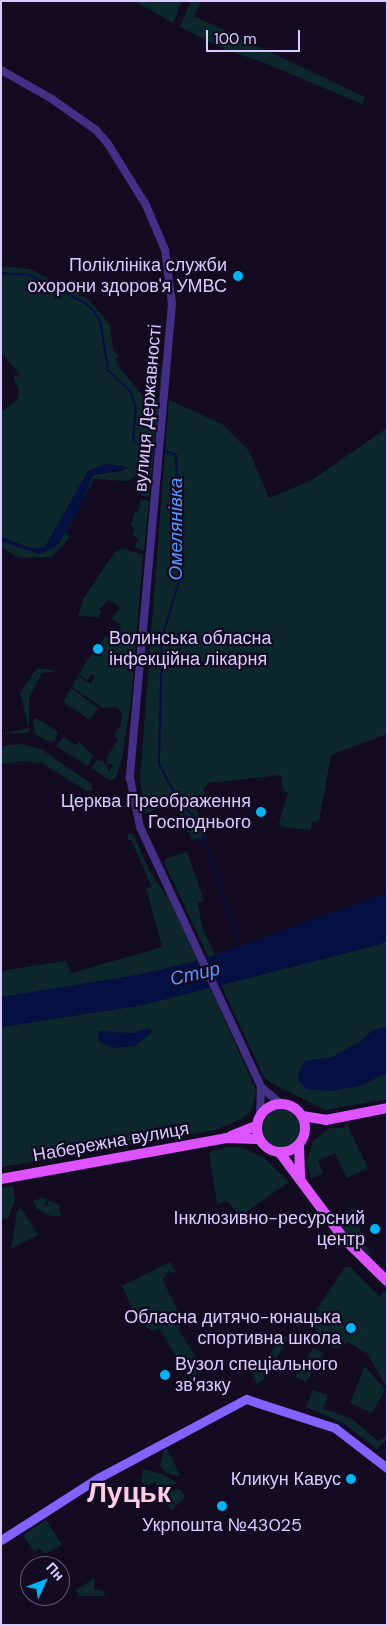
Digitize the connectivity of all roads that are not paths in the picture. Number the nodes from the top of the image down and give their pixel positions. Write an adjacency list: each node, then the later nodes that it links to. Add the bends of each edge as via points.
1 (1, 70): 2 (street, вулиця Державності, via 52,99 96,130 127,170 156,224 168,263 172,304 130,778 137,820)
2 (261, 1087): 3 (street); 5 (street)
3 (281, 1104): 5 (main road, via 269,1106); 6 (main road, via 293,1107)
4 (387, 1108): 7 (main road)
5 (260, 1115): 8 (main road)
6 (302, 1116): 7 (main road); 9 (main road)
7 (326, 1120): 9 (main road)
8 (256, 1126): 10 (main road, Набережна вулиця); 11 (main road)
9 (305, 1133): 12 (main road)
10 (226, 1138): 11 (main road, Набережна вулиця); 14 (main road, Набережна вулиця)
11 (258, 1139): 13 (main road, via 267,1149)
12 (299, 1145): 13 (main road); 15 (main road)
13 (280, 1153): 15 (main road)
14 (1, 1179)
15 (300, 1180): 16 (main road, via 344,1239)
16 (387, 1281)
17 (387, 1468): 18 (main road, via 335,1428 246,1398 105,1474)
18 (1, 1540)

